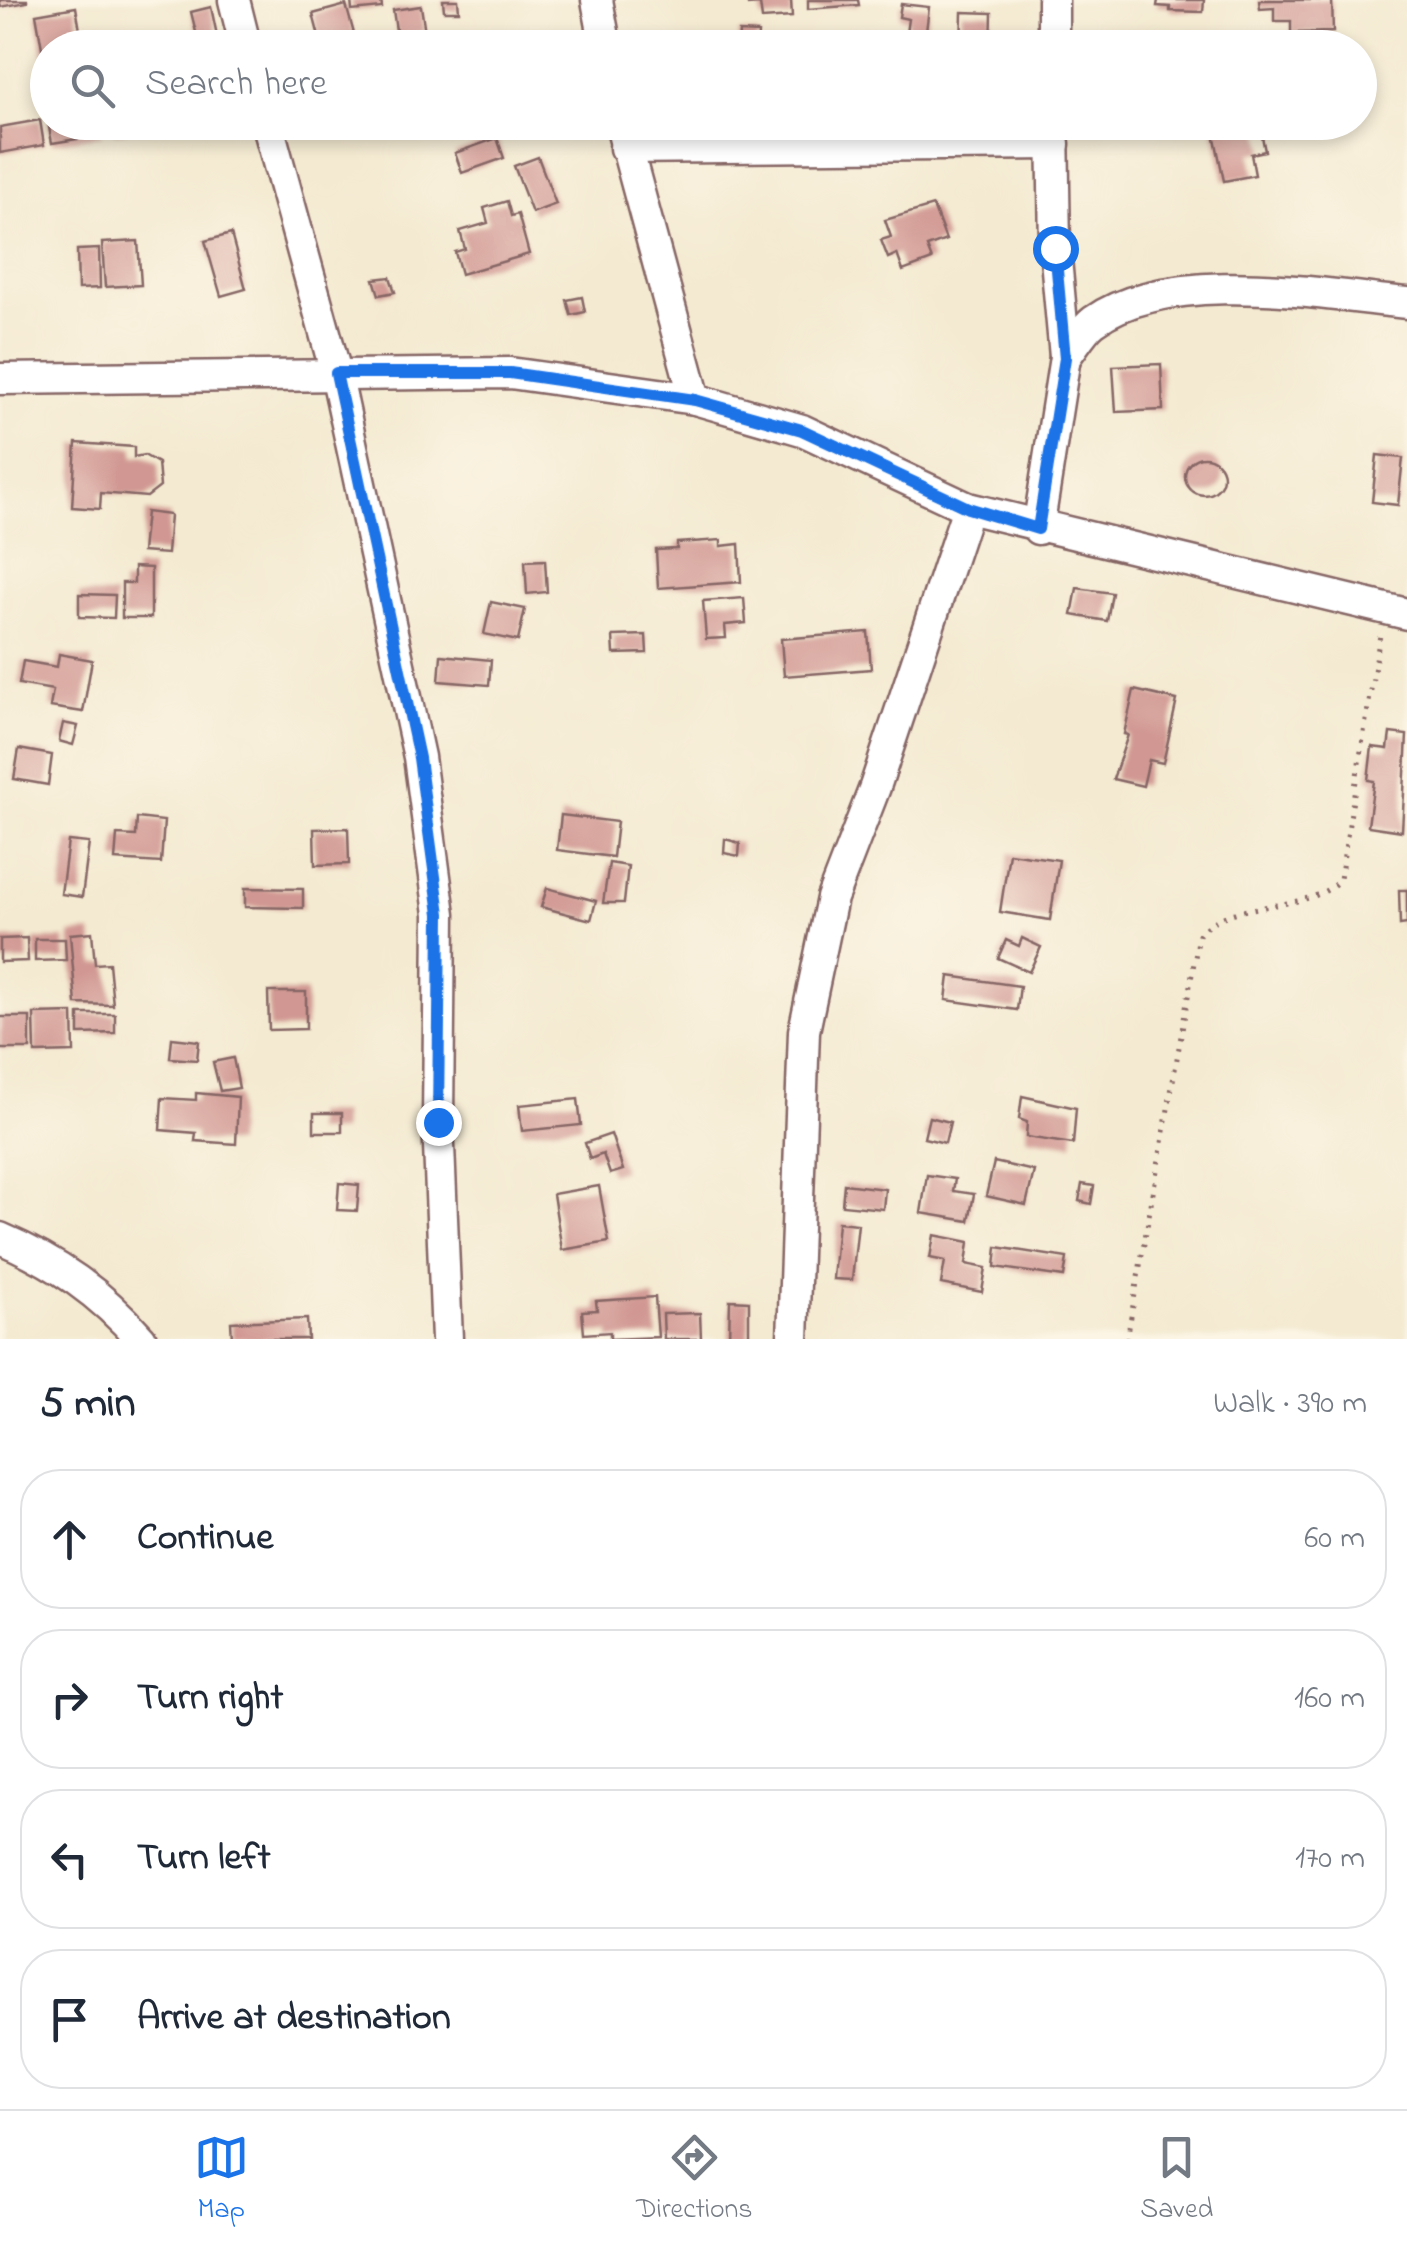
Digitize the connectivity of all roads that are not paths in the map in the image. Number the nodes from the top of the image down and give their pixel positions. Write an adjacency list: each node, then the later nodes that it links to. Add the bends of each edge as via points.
1 (234, 0): 4 (street)
2 (596, 0): 5 (street)
3 (1053, 0): 6 (street)
4 (242, 30)
5 (602, 30)
6 (1053, 30)
7 (272, 140): 12 (street)
8 (624, 140): 14 (street)
9 (1054, 140): 11 (street)
10 (1407, 303): 11 (street, via 1308,292 1186,291 1127,304 1092,323)
11 (1065, 358): 16 (street)
12 (336, 373): 13 (street); 14 (street, via 510,373); 20 (street, via 419,758 440,914 438,1122)
13 (0, 380)
14 (695, 400): 15 (street, via 802,430)
15 (968, 508): 16 (street); 21 (street, via 832,898 804,1030)
16 (1038, 529): 17 (street)
17 (1396, 611)
18 (0, 1238): 19 (street, via 41,1256 106,1300)
19 (141, 1339)
20 (447, 1339)
21 (793, 1339)

